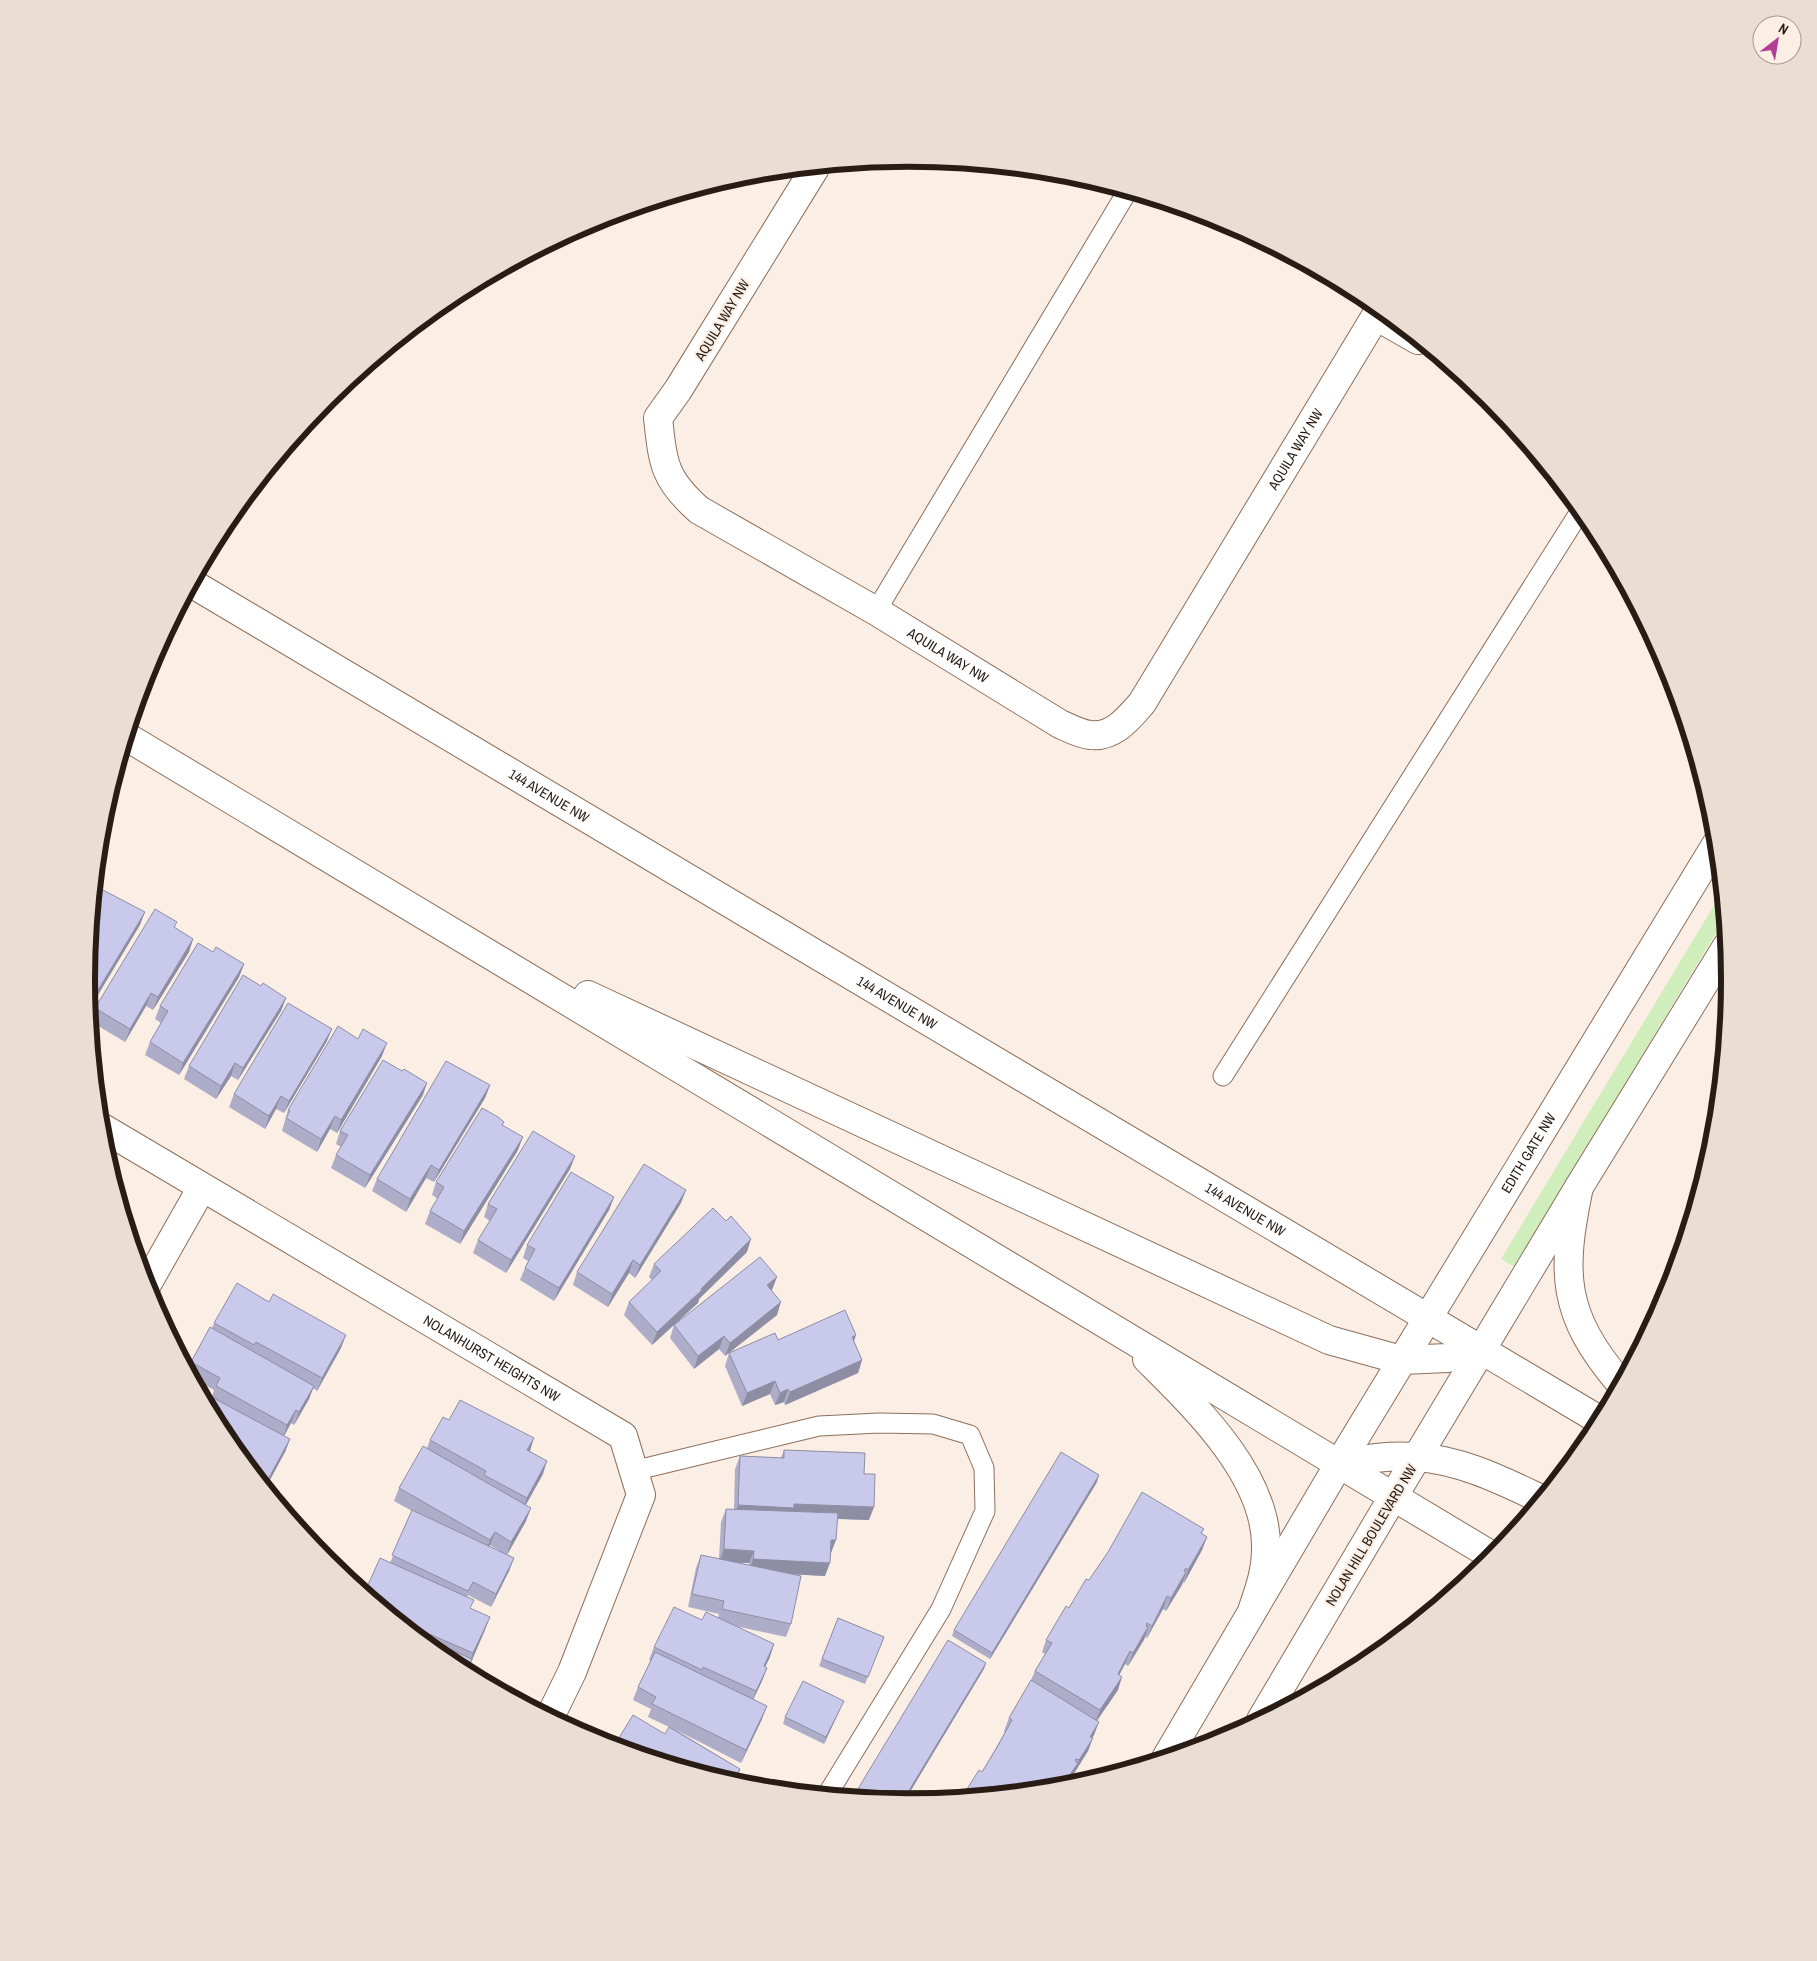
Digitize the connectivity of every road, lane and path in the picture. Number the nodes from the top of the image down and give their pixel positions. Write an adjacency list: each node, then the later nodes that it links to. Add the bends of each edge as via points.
1 (811, 173): 7 (main road, AQUILA WAY NW, via 658,418 661,445 668,473 681,495 699,510)
2 (1124, 197): 7 (lane)
3 (1376, 315): 7 (main road, AQUILA WAY NW, via 1142,703 1126,722 1111,732 1090,735 1060,724)
4 (1577, 517): 13 (lane)
5 (197, 587): 8 (main road, 144 AVENUE NW)
6 (194, 592): 8 (main road)
7 (876, 612)
8 (253, 620): 18 (main road, 144 AVENUE NW)
9 (132, 740): 11 (main road)
10 (1711, 852): 18 (main road, EDITH GATE NW)
11 (453, 933): 19 (main road); 21 (main road, via 1329,1340)
12 (1721, 956): 15 (main road)
13 (1223, 1076)
14 (110, 1132): 16 (main road, NOLANHURST HEIGHTS NW)
15 (1578, 1187): 20 (main road); 22 (main road, via 1567,1254 1573,1303 1588,1342)
16 (201, 1188): 17 (main road); 26 (main road, NOLANHURST HEIGHTS NW, via 623,1436)
17 (151, 1277)
18 (1427, 1317): 20 (main road, 144 AVENUE NW); 21 (main road, EDITH GATE NW)
19 (1116, 1328): 25 (main road); 30 (main road, via 1208,1424 1241,1469 1258,1502 1266,1547 1264,1574)
20 (1481, 1350): 21 (main road, via 1448,1358); 23 (main road, 144 AVENUE NW); 24 (main road, NOLAN HILL BOULEVARD NW)
21 (1401, 1360): 25 (main road, EDITH GATE NW)
22 (1617, 1379)
23 (1594, 1417)
24 (1417, 1457): 25 (main road, via 1383,1457); 27 (main road, NOLAN HILL BOULEVARD NW); 28 (main road, via 1485,1475)
25 (1339, 1464): 27 (main road); 30 (main road)
26 (634, 1471): 32 (main road, NOLANHURST HEIGHTS NW, via 641,1495 572,1672); 34 (lane, via 819,1426 933,1424 970,1435 984,1468 985,1511 941,1610)
27 (1393, 1496): 29 (main road); 31 (main road, NOLAN HILL BOULEVARD NW)
28 (1537, 1497)
29 (1487, 1553)
30 (1254, 1608): 33 (main road)
31 (1266, 1711)
32 (553, 1712)
33 (1170, 1751)
34 (830, 1790)

